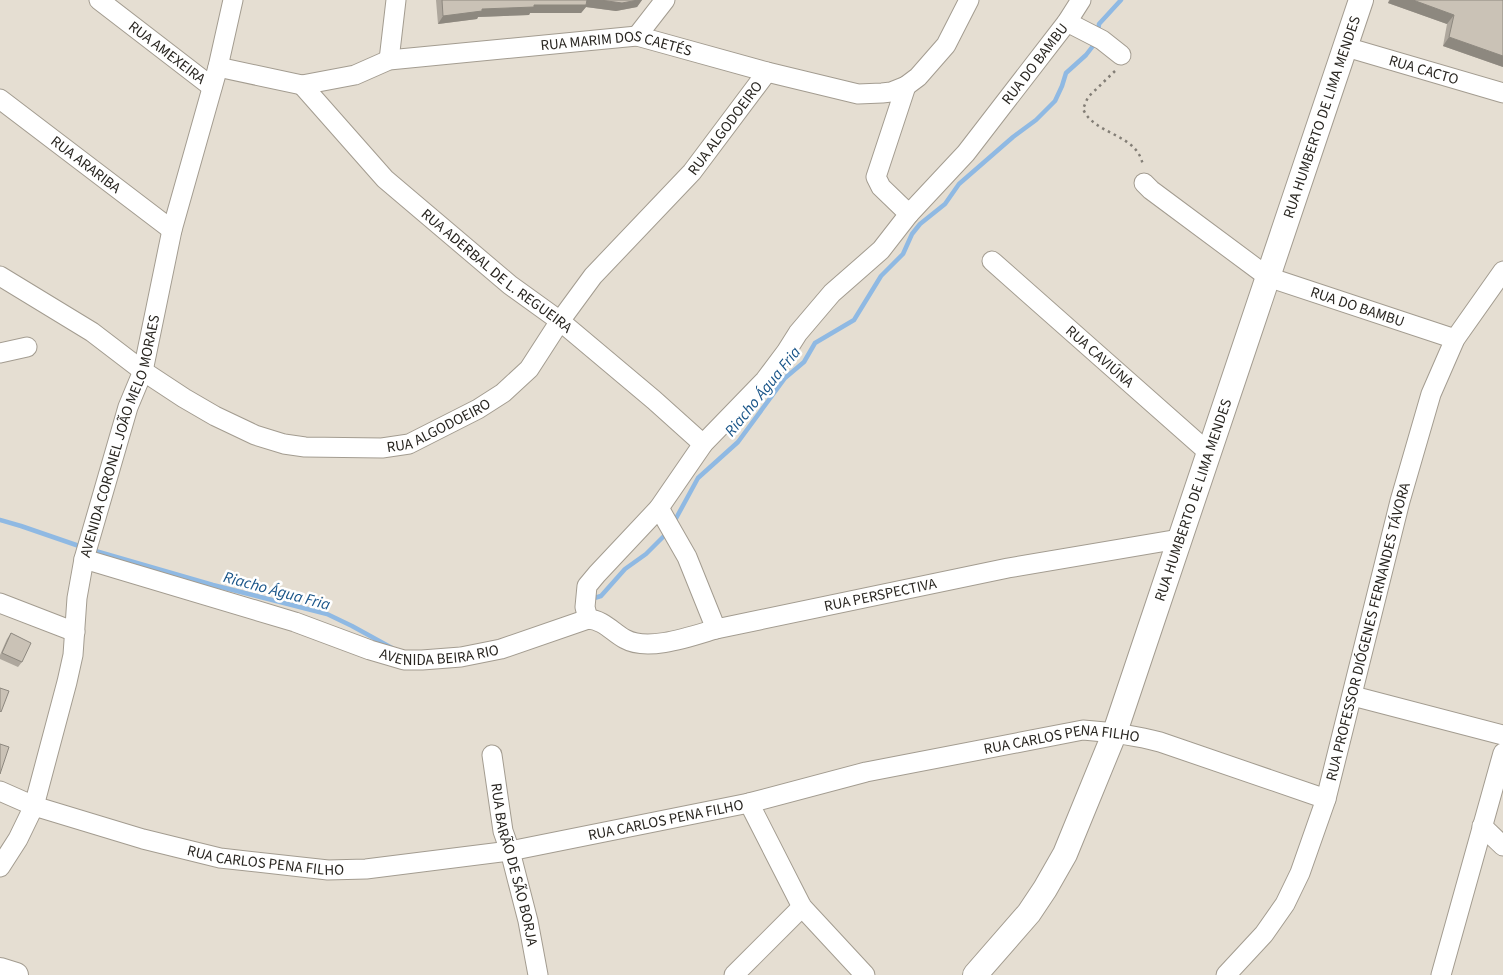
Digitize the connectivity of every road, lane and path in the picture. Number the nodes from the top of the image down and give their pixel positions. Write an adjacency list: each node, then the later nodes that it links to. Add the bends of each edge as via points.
1 (99, 0): 17 (street, RUA AMEXEIRA)
2 (233, 0): 13 (street, AVENIDA CORONEL JOÃO MELO MORAES)
3 (396, 0): 12 (street)
4 (664, 0): 9 (street)
5 (969, 0): 16 (street, RUA MARIM DOS CAETÉS, via 946,45)
6 (1081, 0): 8 (street)
7 (1361, 0): 10 (street, RUA HUMBERTO DE LIMA MENDES)
8 (1067, 22): 11 (street, RUA DO BAMBU); 21 (street, RUA DO BAMBU, via 966,153)
9 (637, 36): 12 (street, RUA MARIM DOS CAETÉS); 14 (street, RUA MARIM DOS CAETÉS)
10 (1346, 47): 18 (street, RUA CACTO); 25 (street, RUA HUMBERTO DE LIMA MENDES)
11 (1121, 55): 20 (path, via 1119,67 1088,97 1083,109 1093,122 1124,139 1138,152 1143,164)
12 (389, 60): 15 (street, RUA MARIM DOS CAETÉS, via 354,76)
13 (218, 67): 15 (street, RUA MARIM DOS CAETÉS); 17 (street, AVENIDA CORONEL JOÃO MELO MORAES)
14 (768, 72): 16 (street, RUA MARIM DOS CAETÉS, via 858,94 891,92); 27 (street, RUA ALGODOEIRO, via 692,172 593,276)
15 (302, 86): 27 (street, RUA ADERBAL DE L. REGUEIRA, via 385,179 510,284)
16 (906, 86): 21 (street, via 876,177)
17 (212, 87): 22 (street, AVENIDA CORONEL JOÃO MELO MORAES)
18 (1503, 93)
19 (0, 99): 22 (street, RUA ARARIBA)
20 (1144, 183): 25 (street, RUA DO BAMBU)
21 (909, 214): 32 (street, RUA DO BAMBU, via 881,250 832,293 764,380)
22 (172, 230): 31 (street, AVENIDA CORONEL JOÃO MELO MORAES)
23 (992, 261): 33 (street, RUA CAVIÚNA)
24 (0, 276): 31 (street, RUA ALGODOEIRO, via 92,332)
25 (1268, 277): 28 (street, RUA DO BAMBU); 33 (street, RUA HUMBERTO DE LIMA MENDES)
26 (1501, 279): 28 (street, RUA PROFESSOR DIÓGENES FERNANDES TÁVORA)
27 (560, 320): 31 (street, RUA ALGODOEIRO, via 529,369 503,393 408,444 382,448 305,447 262,437 215,416); 32 (street, RUA ADERBAL DE L. REGUEIRA)
28 (1455, 339): 41 (street, RUA PROFESSOR DIÓGENES FERNANDES TÁVORA, via 1442,365 1418,435)
29 (27, 347): 30 (street)
30 (0, 353)
31 (143, 371): 36 (street, AVENIDA CORONEL JOÃO MELO MORAES, via 128,407)
32 (703, 444): 34 (street)
33 (1208, 452): 35 (street, RUA HUMBERTO DE LIMA MENDES)
34 (661, 511): 38 (street, via 587,586); 39 (street, via 687,557)
35 (1179, 539): 39 (street, RUA PERSPECTIVA, via 1008,568); 42 (street, RUA HUMBERTO DE LIMA MENDES)
36 (85, 558): 38 (street, AVENIDA BEIRA RIO, via 295,622 404,660 461,657 501,649 563,629); 40 (street, AVENIDA CORONEL JOÃO MELO MORAES, via 77,598)
37 (0, 603): 40 (street)
38 (586, 613): 39 (street, RUA PERSPECTIVA, via 626,640 636,643 672,642)
39 (716, 629)
40 (75, 632): 49 (street, AVENIDA CORONEL JOÃO MELO MORAES, via 67,682)
41 (1353, 696): 43 (street); 47 (street, RUA PROFESSOR DIÓGENES FERNANDES TÁVORA)
42 (1115, 732): 47 (street, RUA CARLOS PENA FILHO, via 1160,742); 48 (street, RUA CARLOS PENA FILHO, via 1083,730 1046,737 866,772); 60 (street, RUA HUMBERTO DE LIMA MENDES, via 1065,854 1045,889 1029,914)
43 (1503, 735)
44 (1503, 753): 50 (street)
45 (492, 756): 52 (street, RUA BARÃO DE SÃO BORJA, via 503,830)
46 (0, 792): 49 (street, RUA CARLOS PENA FILHO)
47 (1326, 799): 61 (street, RUA PROFESSOR DIÓGENES FERNANDES TÁVORA, via 1300,873 1285,904 1264,934)
48 (749, 803): 52 (street, RUA CARLOS PENA FILHO); 54 (street)
49 (34, 806): 52 (street, RUA CARLOS PENA FILHO, via 220,858 328,870 366,869); 53 (street, AVENIDA CORONEL JOÃO MELO MORAES)
50 (1482, 826): 51 (street); 62 (street)
51 (1503, 846)
52 (510, 852): 57 (street, RUA BARÃO DE SÃO BORJA)
53 (0, 867)
54 (802, 907): 58 (street); 59 (street)
55 (0, 970): 56 (street)
56 (16, 975)
57 (538, 975)
58 (734, 975)
59 (865, 975)
60 (975, 975)
61 (1226, 975)
62 (1441, 975)

